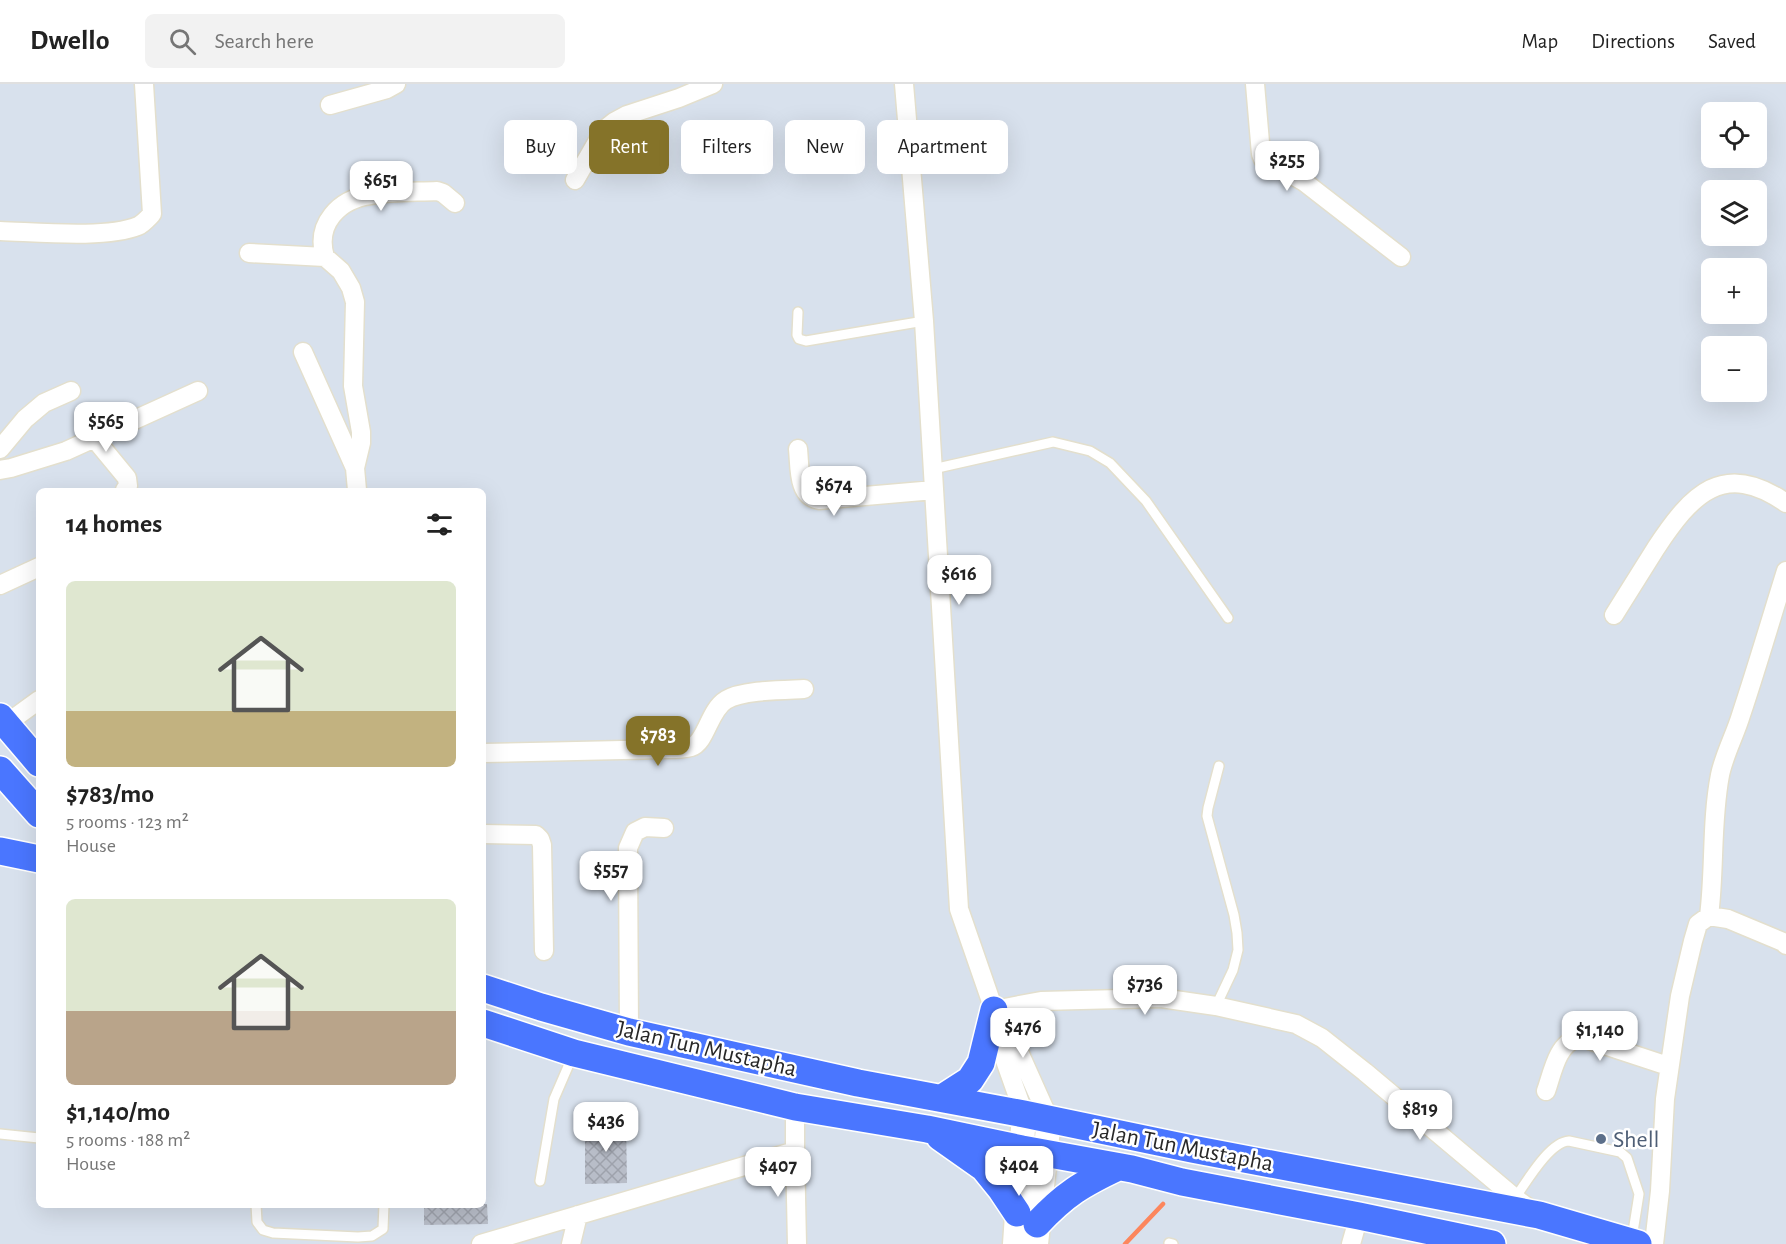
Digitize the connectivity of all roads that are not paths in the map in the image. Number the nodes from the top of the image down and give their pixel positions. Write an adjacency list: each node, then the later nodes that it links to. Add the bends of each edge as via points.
1 (144, 84): 9 (street, via 152,214 139,226 102,232)
2 (396, 84): 6 (street)
3 (713, 84): 7 (street, via 614,122 604,130)
4 (904, 84): 14 (street)
5 (1255, 84): 12 (street, via 1263,159 1303,181)
6 (330, 105)
7 (575, 180)
8 (455, 202): 11 (street, via 437,191 356,199 334,212 325,227)
9 (0, 231)
10 (249, 254): 11 (street)
11 (325, 257): 21 (street, via 341,271 355,302 353,386 361,432)
12 (1401, 257)
13 (798, 312): 14 (lane, via 797,335 806,340)
14 (924, 321): 22 (street)
15 (303, 352): 21 (street)
16 (71, 391): 19 (street, via 44,403 25,418)
17 (198, 391): 18 (street)
18 (94, 438): 23 (street, via 46,458); 24 (street, via 127,478)
19 (0, 449)
20 (798, 449): 26 (street, via 802,487 813,499)
21 (356, 468): 25 (street)
22 (933, 469): 26 (street); 32 (lane, via 1053,442 1090,451 1110,462 1146,501)
23 (0, 470)
24 (126, 488)
25 (357, 488)
26 (934, 490): 52 (street, via 959,909)
27 (1786, 503): 31 (street, via 1756,485 1727,484 1698,495 1668,530)
28 (36, 568): 30 (street)
29 (1786, 571): 47 (street, via 1720,773)
30 (0, 585)
31 (1614, 615)
32 (1228, 618)
33 (804, 689): 36 (street, via 736,694 716,707 700,741 693,747)
34 (36, 702): 35 (street)
35 (3, 721): 37 (main road)
36 (486, 753)
37 (36, 760)
38 (0, 764): 41 (main road)
39 (1219, 766): 51 (lane, via 1208,816 1234,915 1238,950)
40 (0, 770): 42 (main road)
41 (36, 773)
42 (36, 811)
43 (663, 828): 54 (street, via 645,827 635,832 628,848)
44 (486, 834): 49 (street, via 536,835 540,839)
45 (0, 851): 46 (main road)
46 (36, 858)
47 (1709, 916): 48 (street, via 1728,919); 56 (street, via 1698,924 1693,941)
48 (1786, 945)
49 (544, 951)
50 (486, 989): 54 (main road, Jalan Tun Mustapha)
51 (1216, 1006): 52 (street, via 1161,998 1041,1001); 68 (street, via 1296,1024 1322,1038)
52 (994, 1010): 58 (main road, via 981,1063 970,1080); 60 (street, via 1011,1034); 60 (street, via 997,1038)
53 (486, 1024): 55 (main road)
54 (629, 1032): 58 (main road, Jalan Tun Mustapha)
55 (574, 1053): 59 (main road); 67 (lane, via 554,1099)
56 (1668, 1066): 57 (street, via 1577,1038 1560,1053); 81 (street, via 1660,1191)
57 (1546, 1091)
58 (942, 1098): 60 (main road, Jalan Tun Mustapha)
59 (795, 1107): 61 (main road); 64 (street)
60 (1037, 1116): 65 (main road); 72 (main road, Jalan Tun Mustapha)
61 (927, 1129): 65 (main road); 74 (main road, via 984,1168)
62 (0, 1134): 63 (lane)
63 (36, 1138)
64 (795, 1151): 71 (street); 77 (street)
65 (1034, 1151): 66 (main road); 74 (main road)
66 (1125, 1168): 73 (main road); 74 (main road, via 1088,1181)
67 (540, 1181)
68 (1515, 1198): 72 (street); 81 (lane, via 1533,1171 1564,1141 1620,1152 1627,1158 1639,1194)
69 (256, 1208): 70 (lane, via 257,1222 263,1230 273,1233 358,1237 372,1236 383,1229)
70 (384, 1208)
71 (578, 1215): 75 (street); 76 (street)
72 (1539, 1215): 81 (main road, Jalan Tun Mustapha)
73 (1359, 1216): 79 (street); 80 (main road)
74 (1030, 1227): 78 (main road)
75 (481, 1244)
76 (571, 1244)
77 (797, 1244)
78 (1015, 1244)
79 (1351, 1244)
80 (1492, 1244)
81 (1641, 1244)

